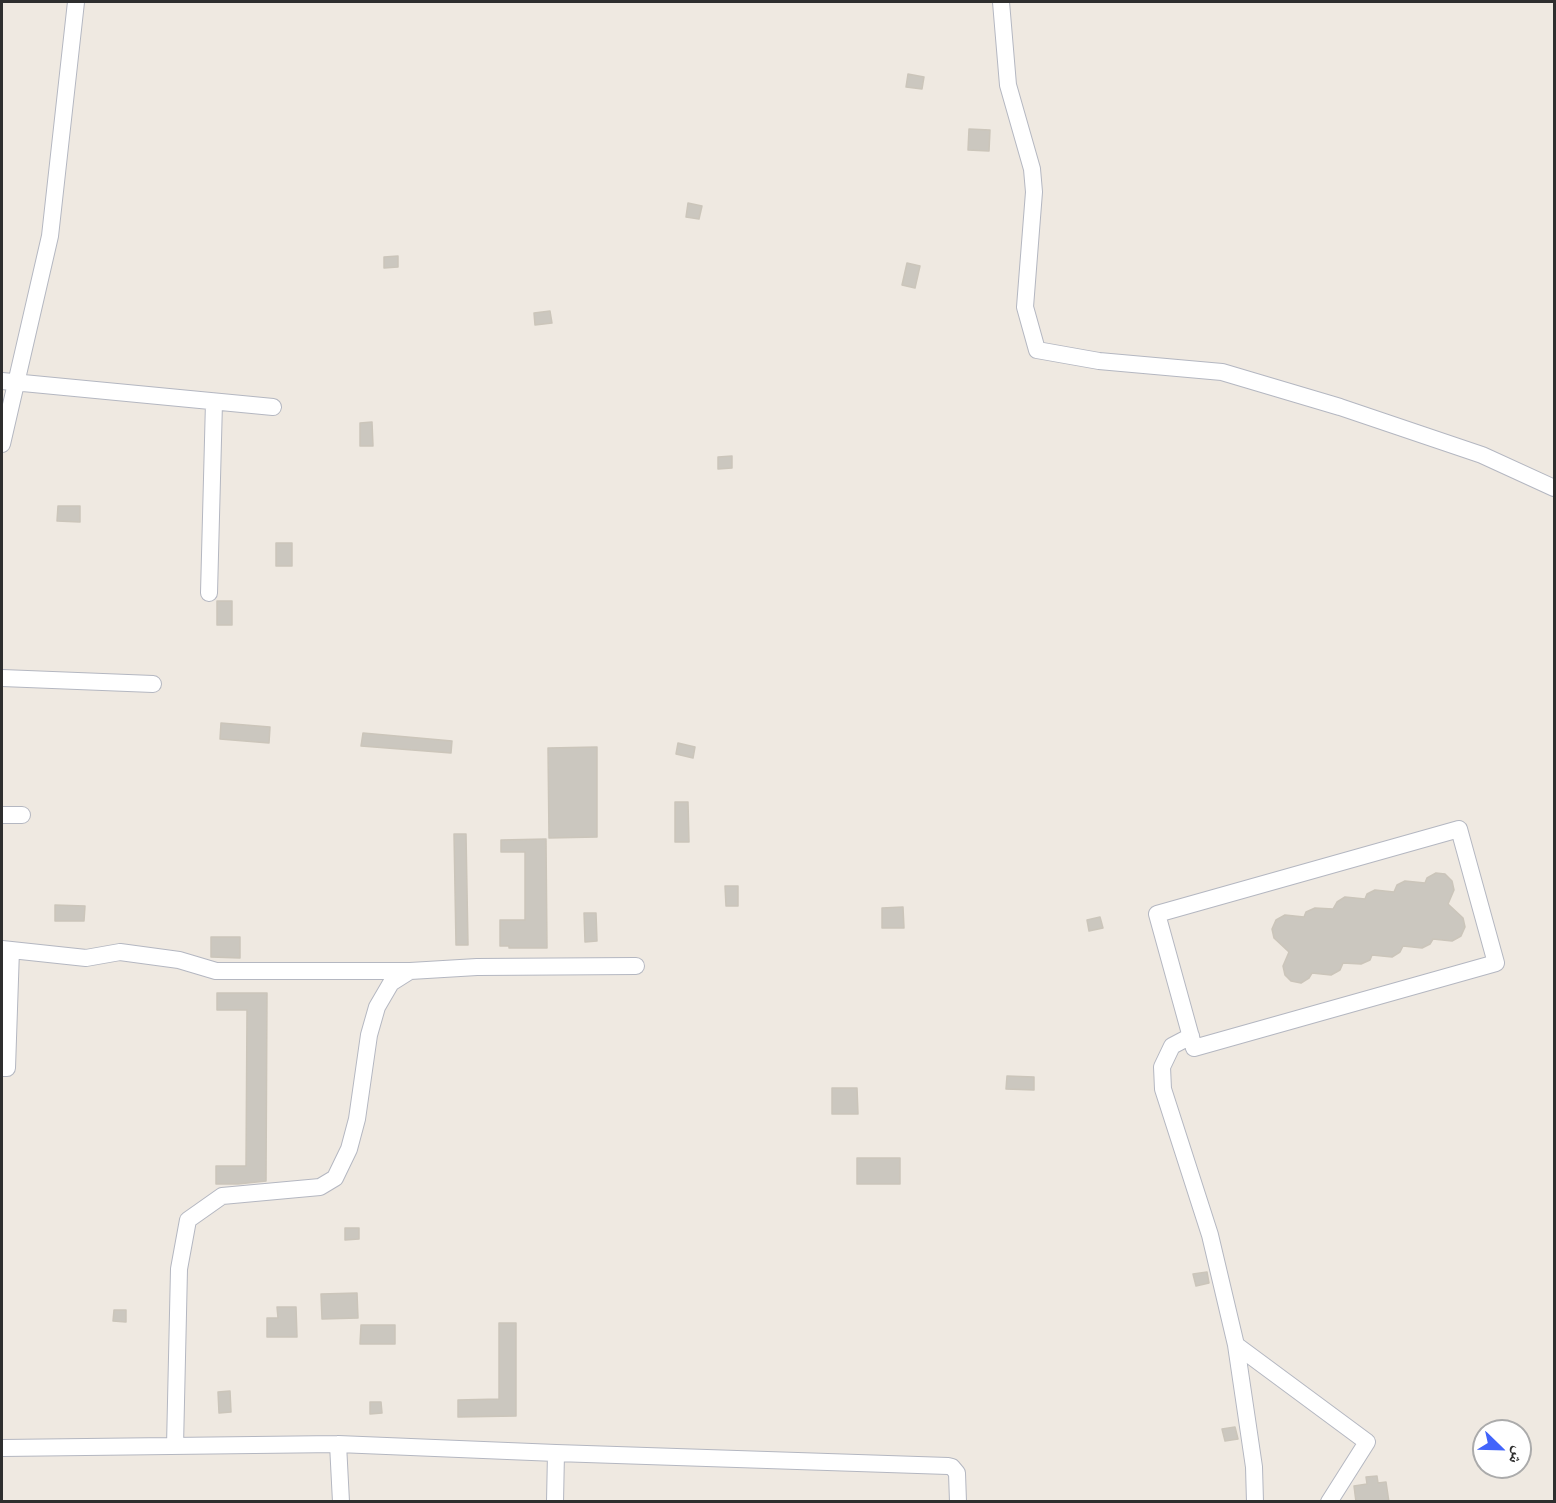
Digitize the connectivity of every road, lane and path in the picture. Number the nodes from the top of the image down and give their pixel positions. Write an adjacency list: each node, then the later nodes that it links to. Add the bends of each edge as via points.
1 (76, 2): 3 (street, via 50,236)
2 (1001, 2): 7 (street, via 1008,85 1032,168 1034,192 1024,307 1037,350 1099,362 1222,372 1471,452)
3 (9, 382): 4 (street); 6 (street)
4 (214, 402): 5 (street); 8 (street)
5 (273, 407)
6 (2, 444)
7 (1554, 488)
8 (209, 593)
9 (2, 678): 10 (street)
10 (153, 684)
11 (2, 815): 12 (street)
12 (22, 815)
13 (6, 950): 15 (street, via 86,958 120,952 179,960 216,971); 17 (street, via 7,1068)
14 (636, 966): 15 (street)
15 (411, 971): 20 (street, via 392,983 377,1007 357,1119 335,1178 320,1187 222,1196 188,1220 179,1269)
16 (1191, 1036): 16 (street, via 1157,914 1459,829 1496,963 1194,1048); 18 (street, via 1172,1046 1162,1067 1163,1089 1210,1235)
17 (2, 1068)
18 (1236, 1345): 26 (street, via 1254,1467); 27 (street, via 1367,1442)
19 (338, 1444): 20 (street); 22 (street); 23 (street)
20 (175, 1446): 21 (street)
21 (2, 1449)
22 (556, 1453): 24 (street); 25 (street, via 948,1466 957,1473)
23 (341, 1502)
24 (555, 1502)
25 (958, 1502)
26 (1255, 1502)
27 (1329, 1502)

